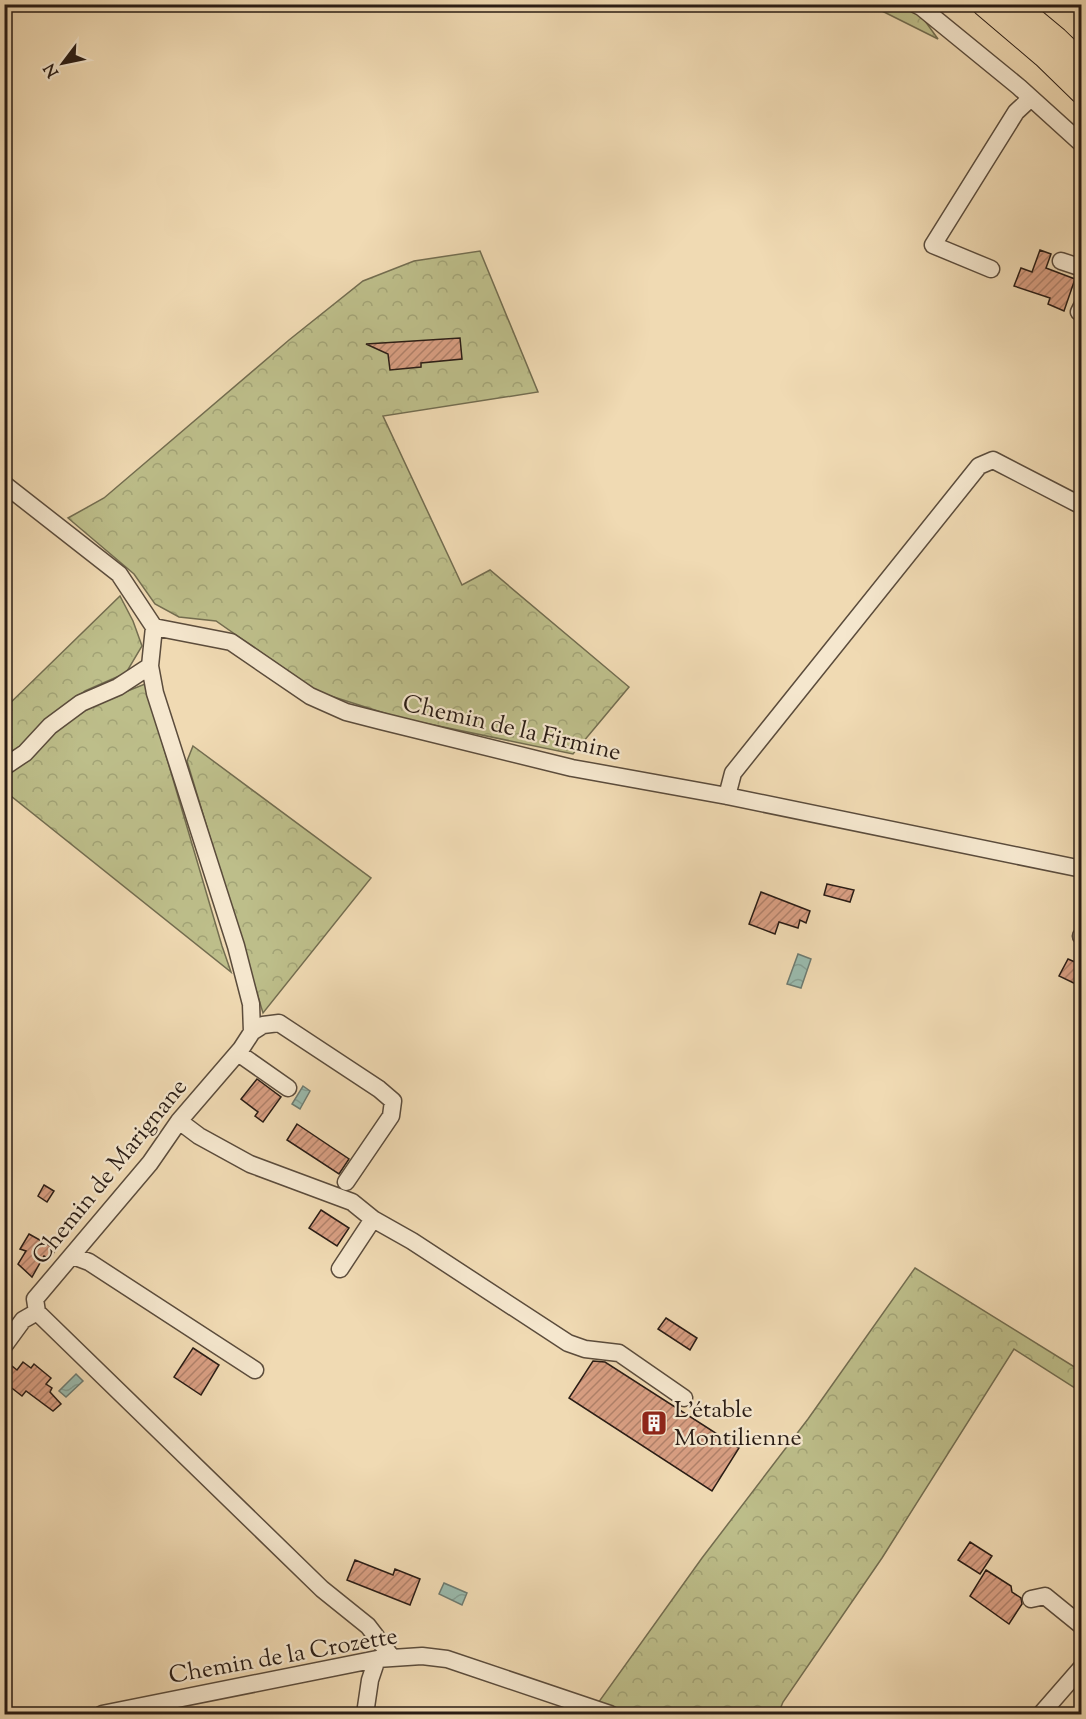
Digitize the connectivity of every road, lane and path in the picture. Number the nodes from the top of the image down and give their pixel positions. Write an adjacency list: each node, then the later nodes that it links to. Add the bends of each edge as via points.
1 (915, 4): 6 (street)
2 (984, 4): 5 (highway)
3 (1014, 4): 4 (highway)
4 (1082, 64)
5 (1082, 92)
6 (1031, 98): 7 (street); 10 (street, via 1016,112 933,245)
7 (1082, 144)
8 (1061, 261): 9 (street)
9 (1082, 268)
10 (991, 269)
11 (1082, 306): 12 (street)
12 (1082, 313)
13 (4, 484): 15 (street, via 119,574)
14 (1082, 506): 18 (street, via 993,460 979,466 733,773)
15 (154, 627): 16 (street); 18 (street, Chemin de la Firmine, via 231,642 310,696 346,712 572,768)
16 (150, 666): 17 (street, via 118,687 81,703); 20 (street, via 170,744 236,946 251,1004)
17 (4, 767)
18 (727, 796): 19 (street, Chemin de la Firmine)
19 (1082, 869)
20 (252, 1032): 21 (street, Chemin de Marignane); 24 (street, via 263,1025 279,1023 393,1101 391,1116)
21 (238, 1053): 22 (street); 23 (street, Chemin de Marignane)
22 (288, 1088)
23 (179, 1121): 25 (street, via 250,1164 352,1202); 26 (street, Chemin de Marignane)
24 (346, 1182)
25 (373, 1219): 27 (street); 31 (street, via 568,1342 585,1349 619,1353)
26 (73, 1256): 28 (street, Chemin de Marignane, via 35,1299); 30 (street, via 89,1262)
27 (340, 1269)
28 (37, 1312): 29 (street, via 23,1320); 34 (street, via 322,1589 368,1626)
29 (4, 1347)
30 (255, 1370)
31 (684, 1398)
32 (1031, 1599): 33 (street, via 1045,1596)
33 (1082, 1626)
34 (384, 1658): 36 (street, Chemin de la Crozette); 37 (street, via 370,1680); 38 (street, Chemin de la Crozette, via 447,1659)
35 (1082, 1667): 39 (street)
36 (102, 1714)
37 (365, 1714)
38 (610, 1714)
39 (1041, 1714)

